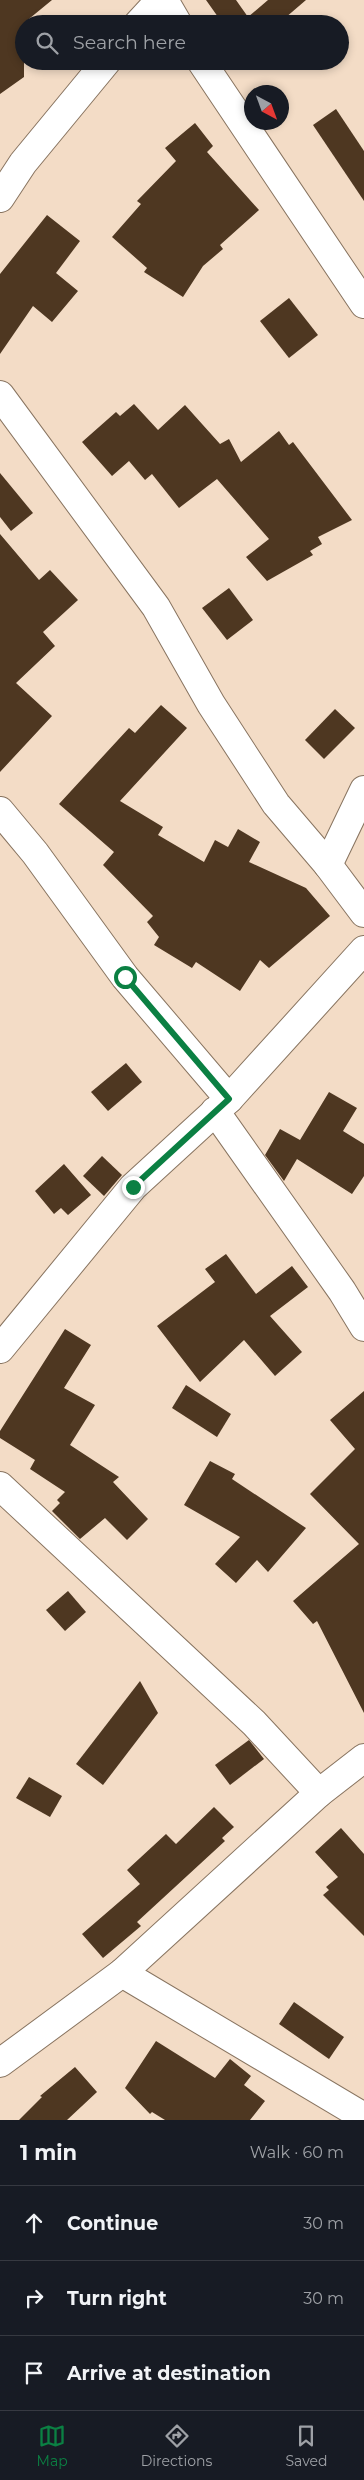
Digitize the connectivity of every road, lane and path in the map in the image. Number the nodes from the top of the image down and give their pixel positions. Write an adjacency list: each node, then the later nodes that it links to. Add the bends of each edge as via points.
1 (160, 0): 3 (street)
2 (164, 0): 4 (street)
3 (146, 15)
4 (173, 15)
5 (100, 70): 7 (street, via 24,163)
6 (207, 70): 8 (street)
7 (0, 198)
8 (364, 304)
9 (0, 395): 14 (street, via 156,607 211,704 276,804)
10 (364, 790): 14 (street)
11 (0, 811): 13 (street)
12 (0, 845): 13 (street)
13 (35, 853): 17 (street)
14 (328, 865): 15 (street)
15 (364, 913)
16 (364, 950): 17 (street)
17 (222, 1105): 18 (street); 19 (street, via 133,1187)
18 (364, 1327)
19 (0, 1349)
20 (0, 1486): 22 (street, via 247,1716)
21 (364, 1758): 22 (street)
22 (319, 1793): 23 (street)
23 (122, 1973): 24 (street); 25 (street)
24 (0, 2062)
25 (364, 2118)

